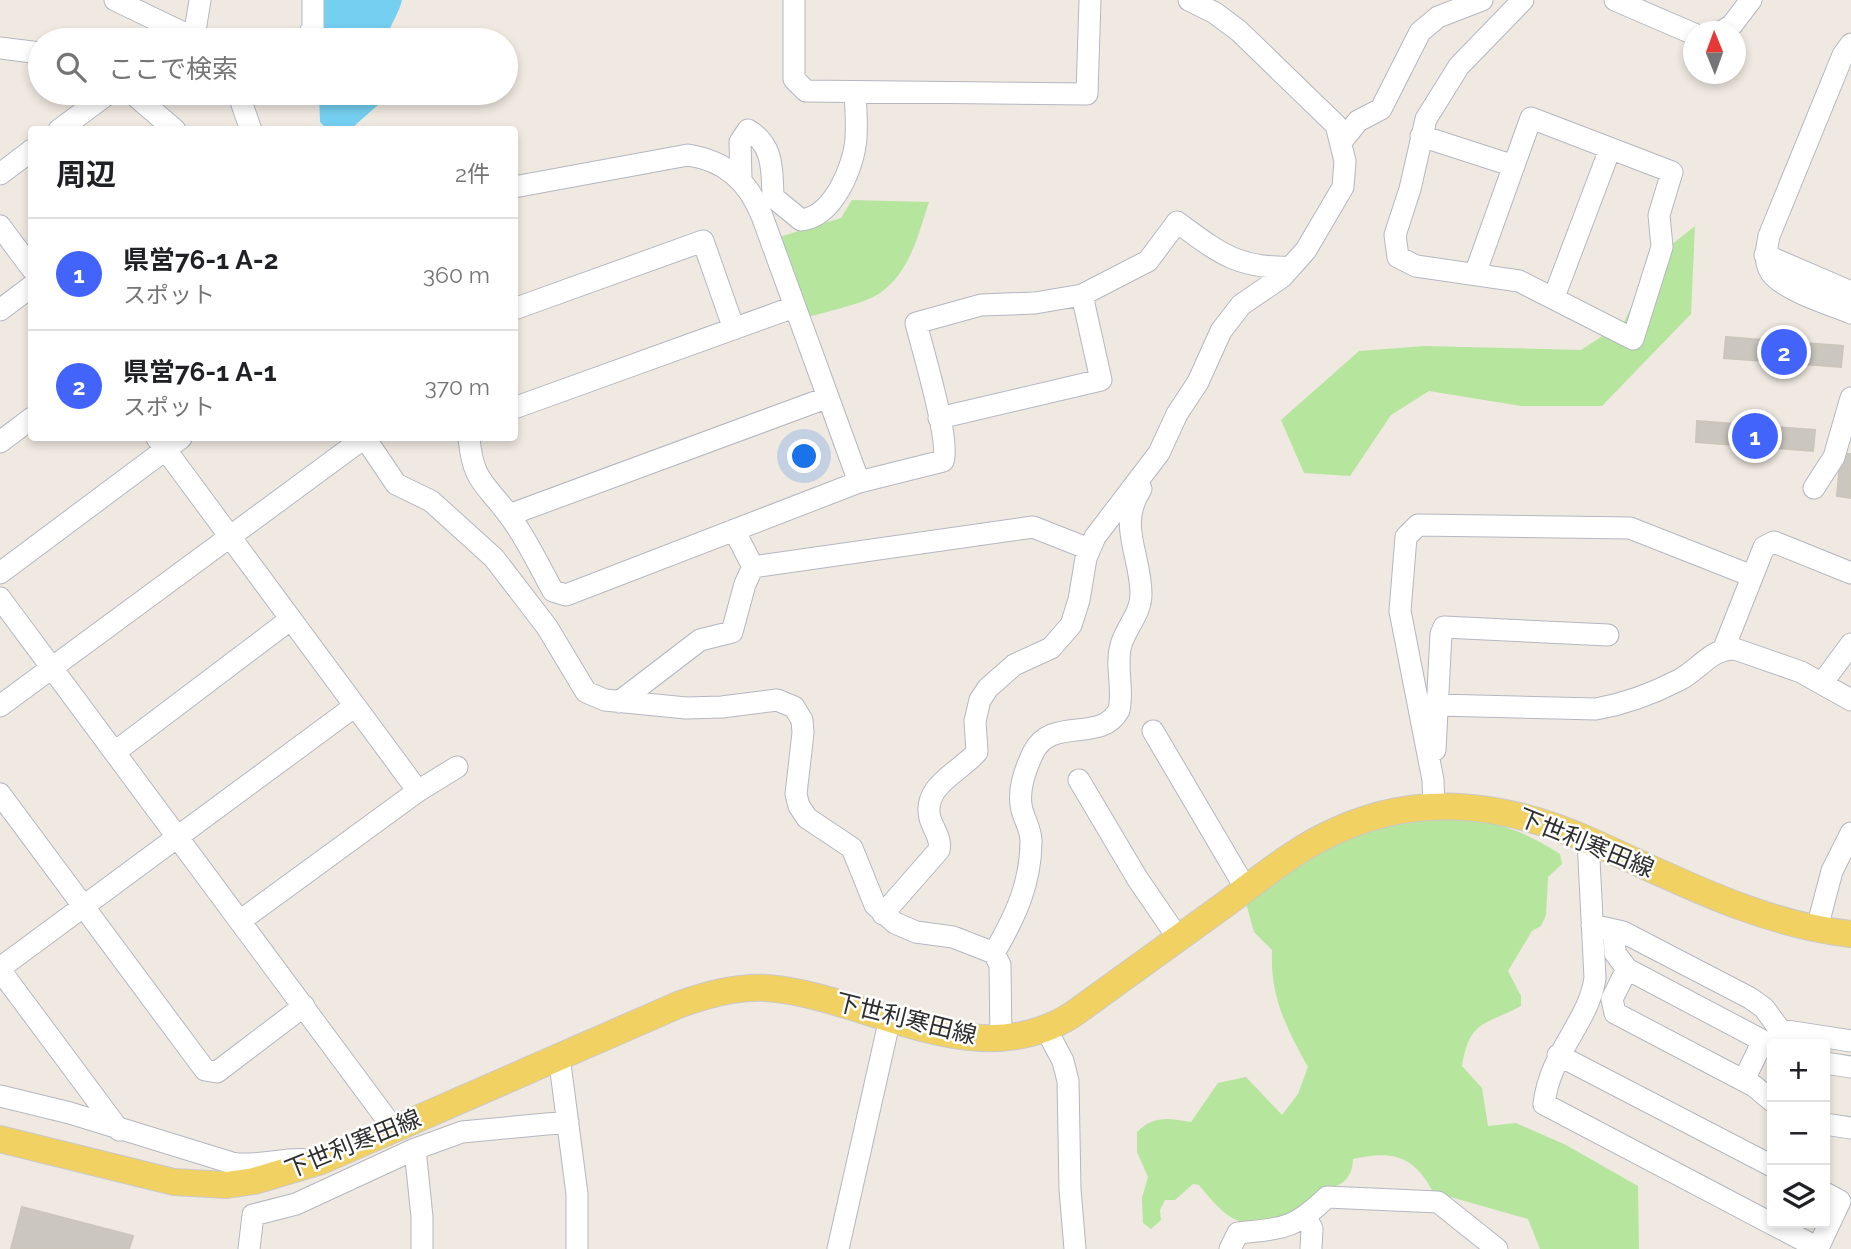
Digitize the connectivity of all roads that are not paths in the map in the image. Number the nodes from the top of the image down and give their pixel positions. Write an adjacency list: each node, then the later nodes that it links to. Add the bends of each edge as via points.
1 (115, 0): 12 (street)
2 (200, 0): 13 (street)
3 (313, 0): 14 (street)
4 (794, 0): 19 (street, via 794,79 806,91)
5 (1090, 0): 19 (street, via 1087,93)
6 (1189, 0): 27 (street, via 1239,32 1315,102 1336,125)
7 (1482, 0): 27 (street, via 1438,17 1420,32 1381,109 1358,121)
8 (1523, 0): 26 (street, via 1459,66 1426,119)
9 (1615, 0): 15 (street)
10 (1751, 0): 11 (street)
11 (1736, 21)
12 (175, 28)
13 (197, 28)
14 (312, 28)
15 (1683, 30)
16 (1851, 44): 35 (street)
17 (0, 47): 18 (street)
18 (28, 52)
19 (855, 93): 32 (street, via 856,140 845,176 828,207 813,219 801,220 774,197 772,160 760,137 748,131 740,142)
20 (92, 105): 23 (street)
21 (146, 105): 24 (street)
22 (242, 105): 25 (street)
23 (64, 126)
24 (170, 126)
25 (250, 126)
26 (1421, 136): 30 (street); 38 (street, via 1395,235 1398,257 1416,265)
27 (1342, 141): 37 (street, via 1343,187)
28 (1610, 149): 30 (street, via 1531,118); 42 (street); 42 (street, via 1672,172 1659,215 1662,247 1633,339)
29 (28, 153): 31 (street)
30 (1514, 166): 38 (street)
31 (0, 174)
32 (741, 179): 33 (street, via 709,158 688,155); 43 (street, via 762,216)
33 (518, 186)
34 (0, 226): 36 (street)
35 (1765, 255): 40 (street); 46 (street, via 1769,272 1779,282)
36 (28, 264)
37 (1291, 267): 41 (street, via 1232,260 1177,222 1148,261); 58 (street, via 1227,322)
38 (1475, 274): 42 (street, via 1520,281)
39 (28, 289): 45 (street)
40 (1851, 292)
41 (1082, 295): 51 (street, via 1101,380); 51 (street, via 981,305 916,323)
42 (1554, 297)
43 (794, 307): 47 (street); 48 (street)
44 (518, 308): 47 (street, via 703,241)
45 (0, 310)
46 (1851, 313)
47 (734, 329): 50 (street)
48 (827, 398): 59 (street); 61 (street)
49 (1851, 398): 60 (street, via 1833,457)
50 (518, 407)
51 (939, 418): 59 (street, via 946,455 943,461)
52 (28, 421): 57 (street)
53 (168, 441): 63 (street); 66 (street)
54 (361, 441): 63 (street)
55 (367, 441): 77 (street, via 396,485 431,501 494,558 547,626 581,686 595,697)
56 (469, 441): 61 (street, via 482,486)
57 (0, 442)
58 (1165, 444): 64 (street); 101 (street, via 1166,459 1140,491 1129,514 1141,597 1120,649 1119,710 1107,724 1052,732 1034,750 1021,795 1031,841 1025,887)
59 (859, 482): 62 (street)
60 (1814, 488)
61 (509, 515): 62 (street, via 553,591 566,595)
62 (734, 530): 65 (street)
63 (230, 537): 70 (street); 74 (street)
64 (1089, 549): 65 (street, via 1033,527); 94 (street, via 1071,625 1051,648 1014,665 988,688 975,721 977,752 932,796 930,814 939,850)
65 (753, 567): 77 (street, via 732,632 701,640)
66 (0, 573)
67 (1851, 573): 68 (street, via 1774,542 1764,547)
68 (1752, 576): 73 (street); 85 (street, via 1630,528 1418,525 1406,537 1400,611)
69 (0, 598): 74 (street)
70 (291, 619): 80 (street); 82 (street)
71 (1608, 635): 78 (street, via 1444,627)
72 (1851, 644): 75 (street)
73 (1724, 648): 75 (street); 78 (street, via 1683,679 1612,706)
74 (52, 668): 79 (street); 82 (street)
75 (1823, 682): 76 (street)
76 (1851, 700)
77 (619, 702): 94 (street, via 701,709 777,699 794,707 802,720 804,743 796,794 799,806 807,818 852,848)
78 (1438, 705): 85 (street)
79 (0, 706)
80 (355, 706): 86 (street); 90 (street)
81 (1153, 731): 92 (street)
82 (115, 752): 90 (street)
83 (457, 767): 86 (street)
84 (1079, 780): 100 (street)
85 (1433, 780): 88 (street)
86 (418, 791): 95 (street)
87 (0, 793): 93 (street)
88 (1434, 807): 91 (main road, 下世利寒田線, via 1499,810); 92 (main road, 下世利寒田線, via 1380,815 1337,831)
89 (1851, 833): 97 (street, via 1832,871)
90 (178, 837): 93 (street); 95 (street)
91 (1588, 840): 96 (street); 97 (main road, 下世利寒田線, via 1725,900)
92 (1246, 889): 100 (main road, 下世利寒田線)
93 (84, 906): 102 (street); 104 (street, via 205,1070 216,1072)
94 (883, 914): 101 (street, via 916,933 953,937)
95 (240, 921): 104 (street)
96 (1592, 925): 98 (street); 113 (street, via 1592,995)
97 (1817, 929): 99 (main road, 下世利寒田線)
98 (1614, 930): 103 (street, via 1615,953); 109 (street, via 1750,998 1764,1008)
99 (1851, 934)
100 (1178, 938): 106 (main road, 下世利寒田線)
101 (995, 953): 107 (street, via 1000,965)
102 (0, 969): 124 (street)
103 (1627, 969): 108 (street); 117 (street, via 1612,999 1615,1013)
104 (304, 1006): 123 (street)
105 (890, 1018): 107 (main road, 下世利寒田線, via 958,1036); 114 (main road, 下世利寒田線, via 796,992 750,988 694,999); 138 (street)
106 (1046, 1029): 107 (main road, 下世利寒田線); 139 (street, via 1068,1081)
107 (1001, 1039)
108 (1769, 1039)
109 (1772, 1039)
110 (1830, 1041): 111 (street)
111 (1851, 1041)
112 (1767, 1045): 117 (street, via 1758,1051)
113 (1558, 1055): 128 (street); 131 (street, via 1546,1083 1544,1104)
114 (559, 1056): 120 (street); 123 (main road, 下世利寒田線)
115 (1830, 1064): 116 (street)
116 (1851, 1067)
117 (1744, 1080): 119 (street)
118 (0, 1097): 124 (street)
119 (1767, 1097)
120 (568, 1122): 126 (street, via 462,1132); 137 (street)
121 (1830, 1125): 122 (street)
122 (1851, 1128)
123 (394, 1129): 127 (main road, 下世利寒田線)
124 (119, 1130): 127 (street, via 240,1164 288,1158)
125 (0, 1139): 127 (main road, 下世利寒田線, via 145,1176 200,1185 254,1181)
126 (415, 1149): 135 (street, via 296,1204 253,1215); 136 (street)
127 (321, 1161)
128 (1770, 1165)
129 (1830, 1196): 132 (street, via 1840,1201)
130 (1306, 1217): 140 (street, via 1290,1227 1238,1233); 141 (street, via 1312,1229); 142 (street, via 1327,1197 1438,1202)
131 (1767, 1221)
132 (1830, 1222)
133 (1780, 1228): 134 (street, via 1818,1248)
134 (1827, 1228)
135 (249, 1249)
136 (422, 1249)
137 (578, 1249)
138 (838, 1249)
139 (1075, 1249)
140 (1230, 1249)
141 (1311, 1249)
142 (1497, 1249)

